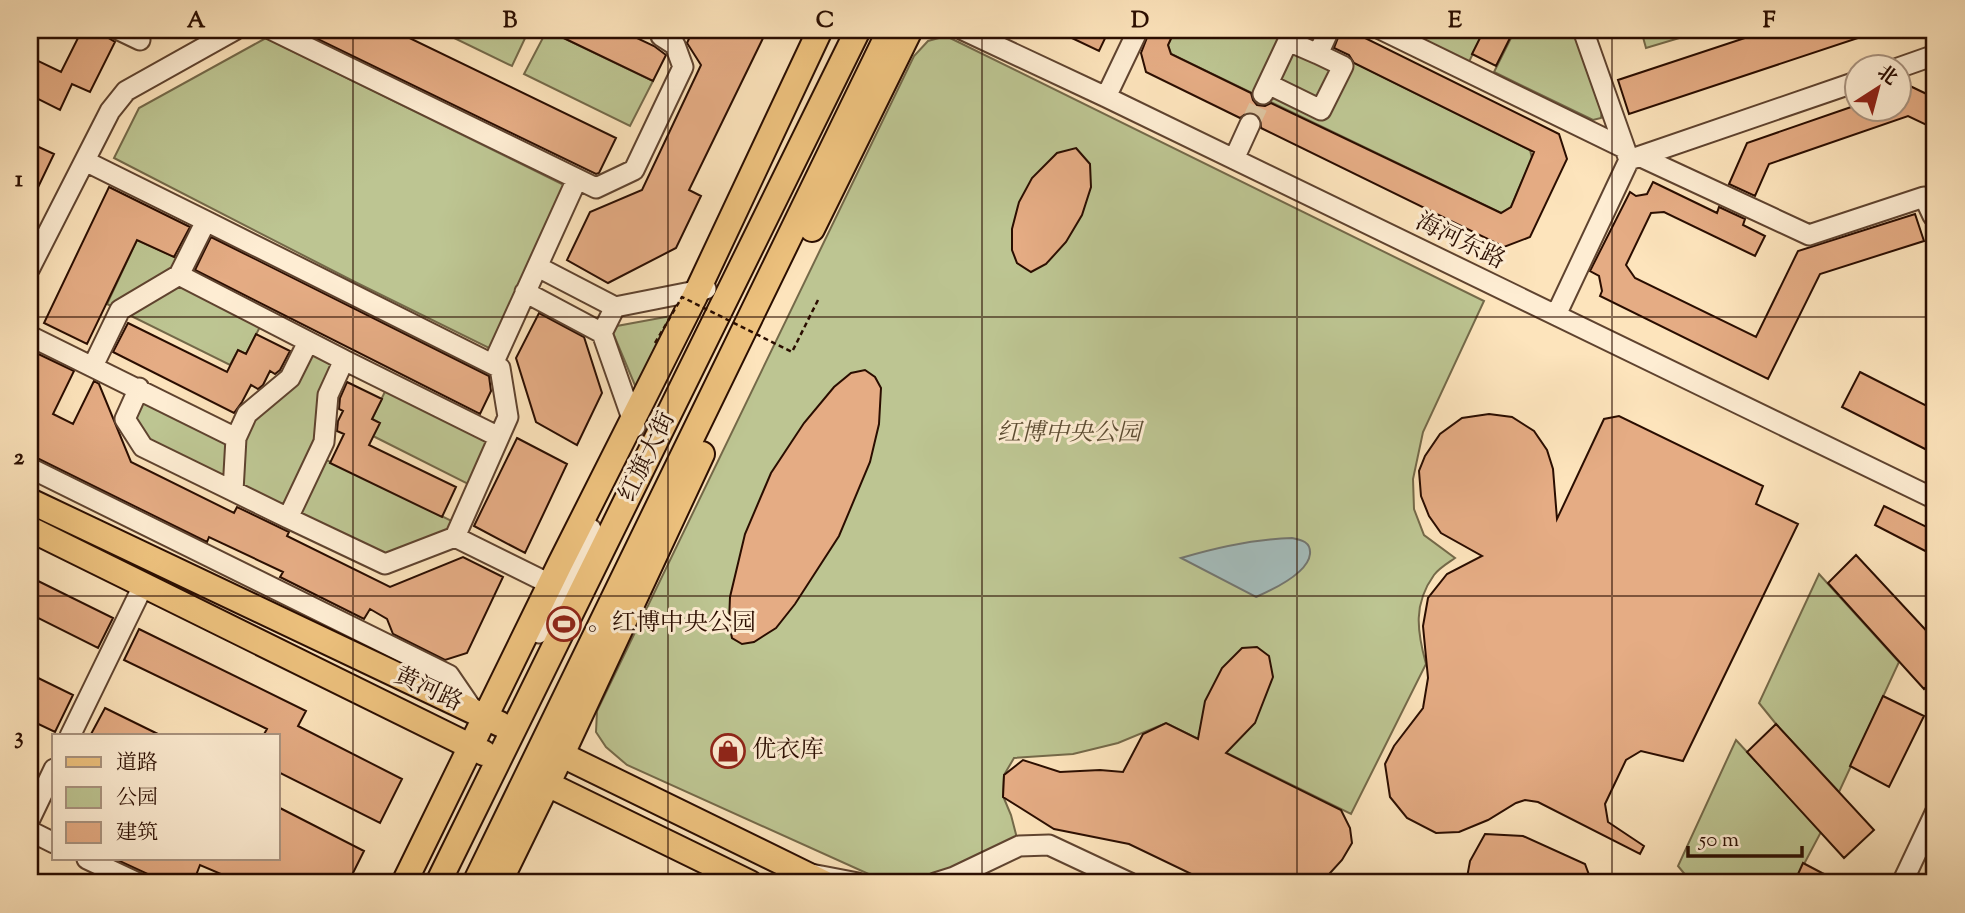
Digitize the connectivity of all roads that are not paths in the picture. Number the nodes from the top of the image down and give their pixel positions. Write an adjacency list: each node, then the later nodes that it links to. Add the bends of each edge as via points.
1 (119, 30): 15 (street)
2 (235, 30): 24 (street, via 126,91 110,111)
3 (272, 30): 25 (street)
4 (820, 30): 31 (main road, 红旗大街)
5 (832, 30): 31 (street)
6 (858, 30): 53 (main road, 红旗大街)
7 (890, 30): 57 (main road, 红旗大街)
8 (910, 30): 57 (main road, 红旗大街)
9 (963, 30): 20 (street, 海河东路)
10 (1138, 30): 20 (street)
11 (1328, 30): 16 (street)
12 (1382, 30): 22 (street)
13 (1583, 30): 22 (street)
14 (658, 32): 25 (street, via 675,45 683,66 634,170 596,188)
15 (140, 40)
16 (1318, 54): 16 (street, via 1288,41 1265,90 1321,110 1343,66)
17 (1935, 55): 18 (street)
18 (1912, 63)
19 (1842, 87): 22 (street)
20 (1107, 97): 23 (street, 海河东路)
21 (1250, 124): 23 (street)
22 (1631, 155): 26 (street, via 1809,234 1924,197); 34 (street)
23 (1234, 159): 34 (street, 海河东路)
24 (85, 161): 27 (street); 29 (street)
25 (577, 179): 28 (street)
26 (1935, 217)
27 (206, 221): 30 (street); 39 (street)
28 (538, 267): 32 (street); 33 (street)
29 (30, 268)
30 (179, 275): 37 (street); 40 (street, via 120,310)
31 (702, 289): 33 (street); 42 (main road, 红旗大街)
32 (525, 292): 35 (street); 39 (street)
33 (615, 307): 35 (street)
34 (1556, 315): 47 (street, 海河东路)
35 (602, 333): 42 (street)
36 (30, 336): 40 (street)
37 (308, 342): 38 (street); 43 (street, via 290,378 247,414)
38 (344, 360): 44 (street); 49 (street, via 328,395 324,442)
39 (492, 364): 44 (street, via 500,368 508,417)
40 (93, 366): 41 (street)
41 (139, 388): 43 (street); 46 (street, via 125,419 143,447)
42 (635, 426): 53 (main road, 红旗大街)
43 (236, 438): 46 (street)
44 (499, 438): 51 (street)
45 (30, 468): 54 (street, via 449,674)
46 (233, 491): 49 (street)
47 (1935, 499)
48 (30, 501): 54 (main road, 黄河路)
49 (288, 519): 51 (street, via 385,564)
50 (30, 529): 52 (main road, 黄河路)
51 (455, 537): 53 (street)
52 (144, 584): 55 (street); 56 (main road, 黄河路)
53 (564, 591): 54 (main road, 红旗大街)
54 (492, 721): 56 (main road, 红旗大街); 57 (main road, 黄河路); 58 (main road, 红旗大街)
55 (71, 734)
56 (472, 746): 58 (main road, 黄河路); 68 (main road, 红旗大街)
57 (552, 750): 60 (main road, 红旗大街); 66 (main road, 黄河路)
58 (499, 760): 60 (main road, 黄河路); 69 (main road, 红旗大街)
59 (52, 773): 62 (street)
60 (538, 779): 70 (main road, 红旗大街); 71 (main road, 红旗大街); 72 (main road, 黄河路)
61 (1935, 813): 76 (street)
62 (30, 819)
63 (30, 831): 64 (street)
64 (52, 842)
65 (89, 860): 67 (street)
66 (813, 878): 73 (street)
67 (138, 883)
68 (404, 883)
69 (438, 883)
70 (475, 883)
71 (499, 883)
72 (750, 883)
73 (858, 883)
74 (935, 883): 75 (street, via 1019,846 1049,845)
75 (1130, 883)
76 (1902, 883)

